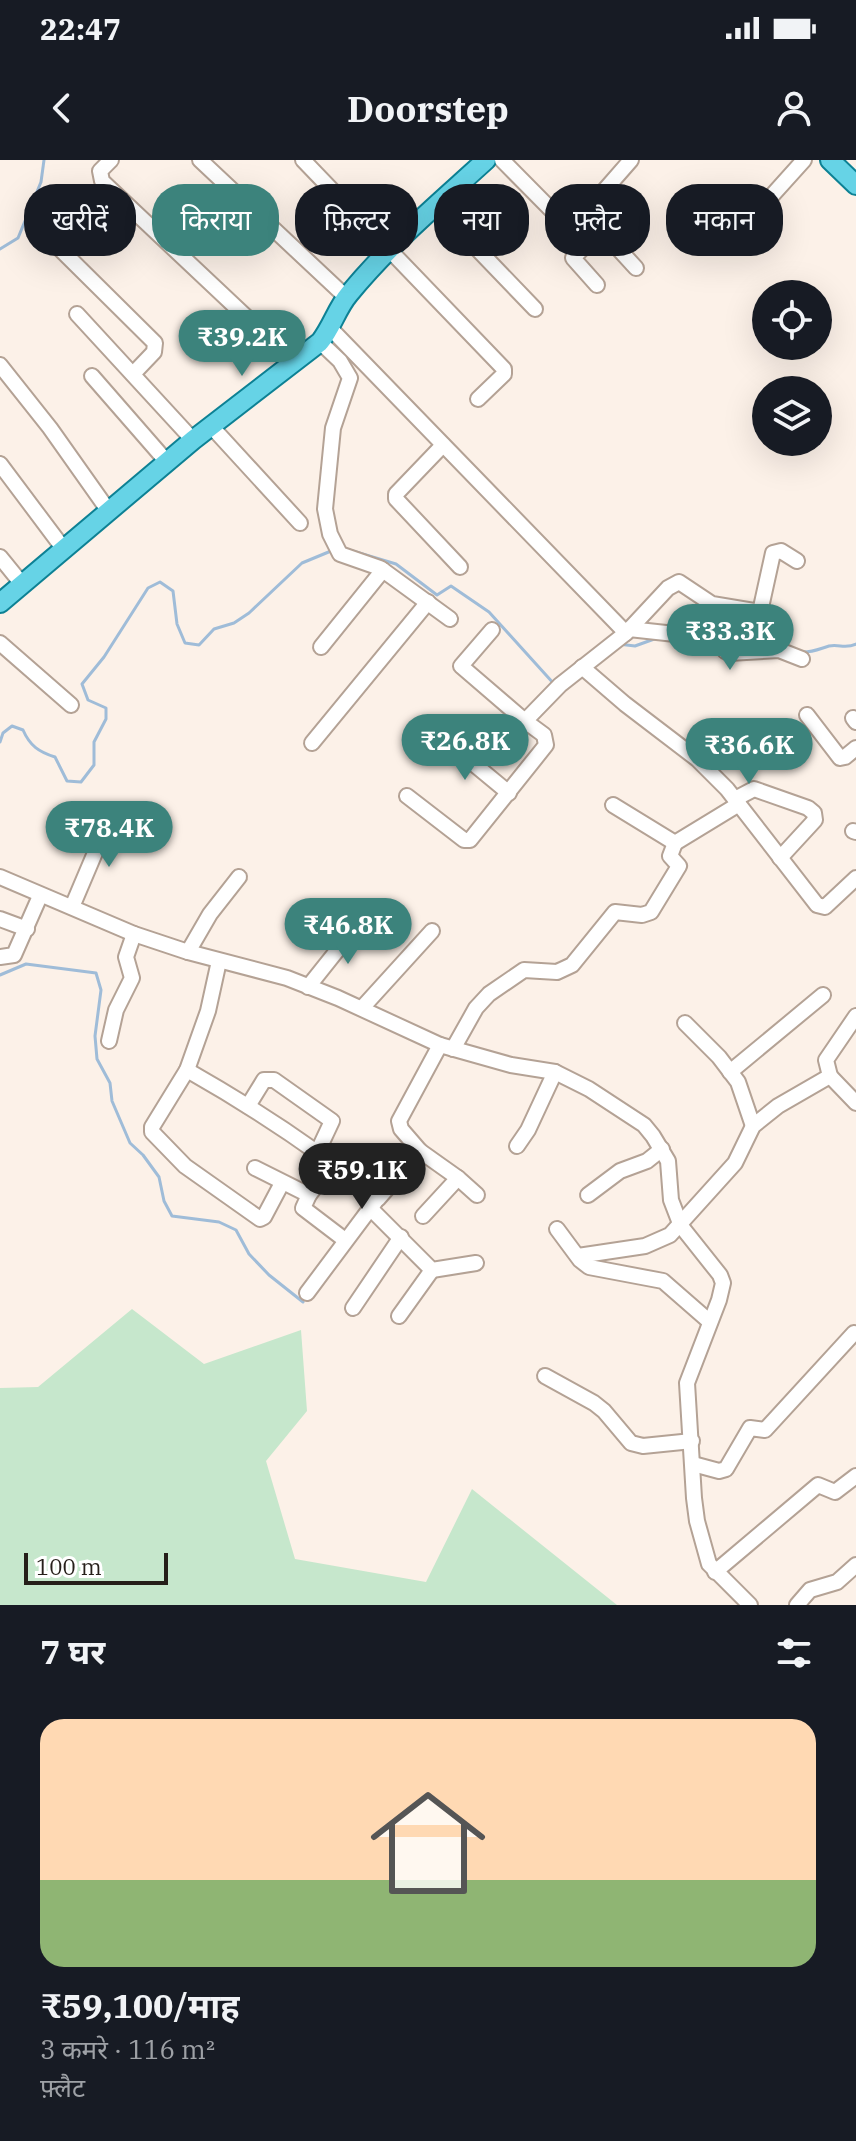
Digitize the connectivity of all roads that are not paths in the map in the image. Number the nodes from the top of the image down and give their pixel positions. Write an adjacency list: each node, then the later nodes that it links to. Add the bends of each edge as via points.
1 (111, 160): 29 (street, via 100,171 102,181)
2 (200, 160): 25 (street)
3 (303, 160): 9 (street)
4 (486, 160): 10 (main road)
5 (502, 160): 14 (street)
6 (631, 160): 11 (street)
7 (804, 160): 12 (street)
8 (830, 160): 13 (main road)
9 (326, 184)
10 (460, 184)
11 (610, 184)
12 (782, 184)
13 (856, 185)
14 (545, 204)
15 (434, 208): 16 (main road)
16 (418, 222)
17 (67, 256): 31 (street, via 155,343 154,352)
18 (381, 256): 25 (main road)
19 (396, 256): 33 (street, via 504,369)
20 (484, 256): 26 (street)
21 (576, 256): 24 (street, via 573,260)
22 (625, 256): 23 (street)
23 (636, 268)
24 (597, 285)
25 (346, 297): 28 (main road)
26 (535, 309)
27 (77, 314): 31 (street)
28 (325, 335): 29 (main road); 36 (street); 45 (street, via 350,378 333,428 327,525 336,548)
29 (295, 363): 34 (main road)
30 (0, 365): 39 (street)
31 (133, 374): 35 (street)
32 (92, 376): 37 (street)
33 (478, 399)
34 (211, 426): 35 (main road); 40 (street)
35 (193, 440): 37 (main road)
36 (443, 445): 44 (street, via 396,499); 51 (street)
37 (167, 462): 39 (main road)
38 (0, 464): 41 (street)
39 (108, 510): 41 (main road)
40 (300, 523)
41 (63, 548): 46 (main road)
42 (0, 557): 46 (street)
43 (797, 561): 51 (street, via 781,551 773,553 760,612 712,604 679,582)
44 (460, 567)
45 (383, 570): 47 (street); 53 (street)
46 (22, 584): 48 (main road)
47 (428, 602): 49 (street); 60 (street)
48 (0, 603)
49 (450, 619)
50 (492, 630): 58 (street, via 461,666)
51 (627, 631): 54 (street, via 716,639 729,653 779,650); 55 (street)
52 (0, 643): 56 (street)
53 (321, 647)
54 (802, 659)
55 (583, 667): 58 (street); 64 (street, via 697,759)
56 (71, 705)
57 (807, 715): 61 (street, via 840,758)
58 (525, 721): 62 (street, via 547,743)
59 (446, 741): 62 (street)
60 (312, 743)
61 (856, 748)
62 (509, 793): 63 (street, via 468,840)
63 (407, 796)
64 (737, 802): 67 (street); 68 (street); 68 (street, via 754,789 814,813 815,820)
65 (613, 805): 67 (street)
66 (104, 820): 73 (street)
67 (675, 843): 88 (street, via 670,856 679,866 651,912 615,912 572,965 557,972 517,973 482,1000)
68 (780, 858): 71 (street, via 820,907)
69 (0, 877): 72 (street)
70 (239, 877): 79 (street)
71 (856, 878)
72 (40, 896): 73 (street); 76 (street)
73 (72, 907): 78 (street)
74 (0, 919): 76 (street)
75 (359, 923): 82 (street)
76 (27, 929): 80 (street, via 14,955)
77 (432, 931): 84 (street)
78 (134, 934): 79 (street); 87 (street, via 126,957 132,978 116,1010)
79 (188, 952): 81 (street)
80 (0, 957)
81 (219, 961): 82 (street); 89 (street)
82 (308, 987): 84 (street)
83 (823, 995): 91 (street)
84 (362, 1008): 88 (street)
85 (856, 1016): 92 (street, via 826,1060)
86 (685, 1023): 91 (street)
87 (109, 1041)
88 (446, 1047): 90 (street); 98 (street, via 399,1121)
89 (187, 1070): 94 (street); 103 (street, via 152,1127 154,1135 185,1166 260,1219)
90 (555, 1072): 96 (street); 97 (street, via 644,1125)
91 (730, 1072): 95 (street)
92 (830, 1076): 93 (street); 95 (street)
93 (853, 1092)
94 (248, 1106): 99 (street); 99 (street, via 264,1080 274,1080 332,1121)
95 (753, 1126): 109 (street, via 735,1163)
96 (517, 1146)
97 (662, 1149): 106 (street); 109 (street)
98 (420, 1151): 102 (street); 107 (street)
99 (317, 1153): 100 (street)
100 (333, 1163): 104 (street); 107 (street)
101 (255, 1168): 103 (street)
102 (458, 1178): 105 (street); 108 (street)
103 (282, 1183): 104 (street)
104 (309, 1195): 112 (street, via 303,1210)
105 (477, 1195)
106 (588, 1195)
107 (374, 1204): 111 (street); 112 (street)
108 (423, 1216)
109 (681, 1226): 113 (street, via 645,1246); 119 (street, via 723,1283)
110 (557, 1229): 113 (street)
111 (401, 1237): 115 (street); 117 (street)
112 (345, 1240): 116 (street)
113 (578, 1256): 119 (street, via 598,1271 666,1283)
114 (476, 1263): 115 (street)
115 (432, 1270): 118 (street)
116 (307, 1293)
117 (353, 1308)
118 (399, 1316)
119 (710, 1322): 122 (street, via 687,1383)
120 (854, 1333): 123 (street, via 765,1430 750,1428 726,1469)
121 (545, 1376): 122 (street, via 594,1403 631,1443)
122 (692, 1441): 123 (street)
123 (693, 1464): 126 (street, via 697,1521)
124 (856, 1476): 126 (street, via 835,1492 818,1485)
125 (856, 1565): 128 (street, via 837,1582 810,1590)
126 (715, 1572): 127 (street)
127 (750, 1605)
128 (797, 1605)

